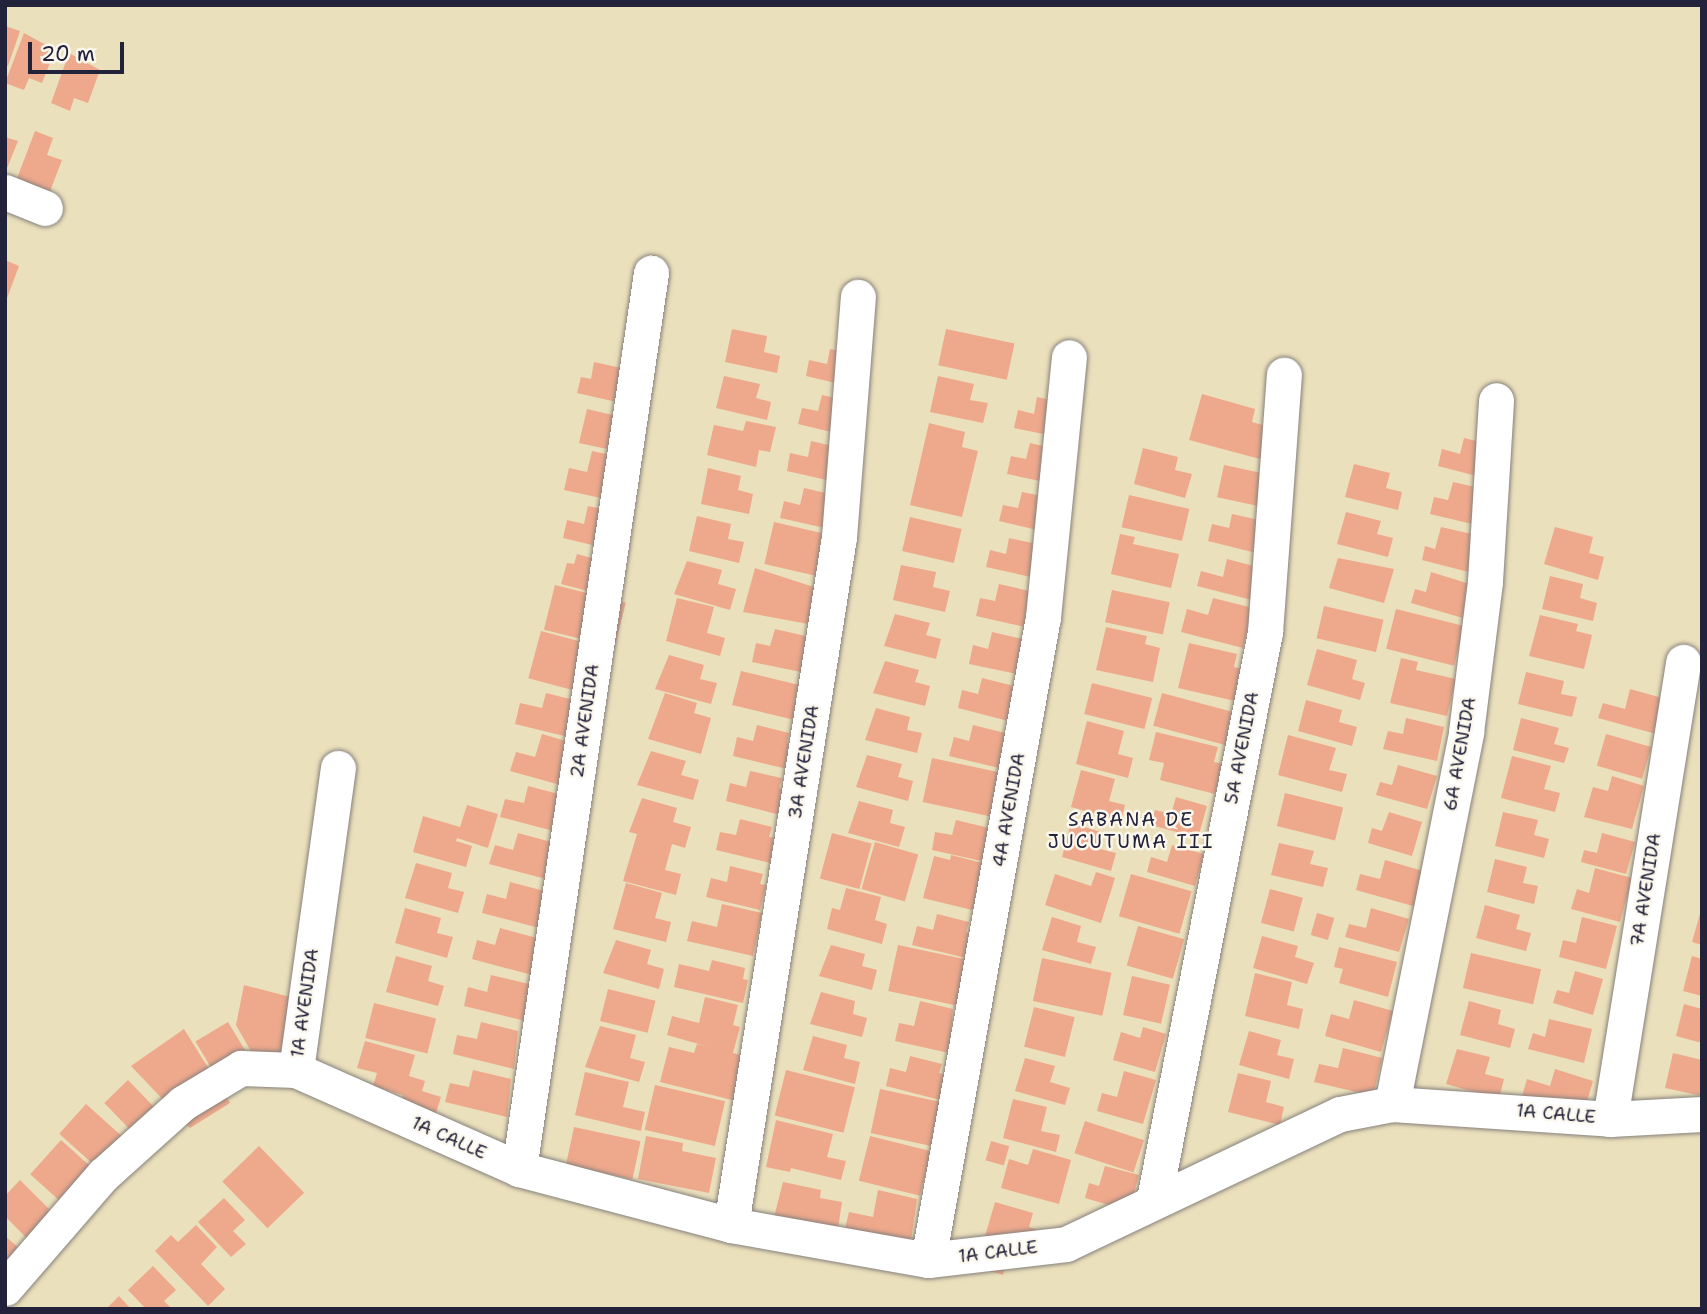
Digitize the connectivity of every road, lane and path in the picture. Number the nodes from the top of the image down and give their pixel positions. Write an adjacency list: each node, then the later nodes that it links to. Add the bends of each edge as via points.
1 (5, 192): 2 (street)
2 (45, 208)
3 (651, 273): 14 (street, 2A AVENIDA)
4 (858, 296): 16 (street, 3A AVENIDA, via 839,537)
5 (1069, 357): 17 (street, 4A AVENIDA, via 1043,617)
6 (1284, 375): 15 (street, 5A AVENIDA, via 1265,632)
7 (1496, 400): 11 (street, 6A AVENIDA, via 1485,581 1466,732)
8 (1683, 662): 13 (street, 7A AVENIDA)
9 (338, 768): 10 (street, 1A AVENIDA)
10 (296, 1070): 14 (street, 1A CALLE); 18 (street, 1A AVENIDA, via 241,1068 183,1103 103,1175)
11 (1392, 1104): 13 (street, 1A CALLE); 15 (street, 1A CALLE, via 1340,1115)
12 (1702, 1114): 13 (street, 1A CALLE)
13 (1610, 1119)
14 (519, 1169): 16 (street, 1A CALLE)
15 (1154, 1199): 17 (street, 1A CALLE, via 1066,1244)
16 (731, 1225): 17 (street, 1A CALLE)
17 (928, 1260)
18 (5, 1288)

